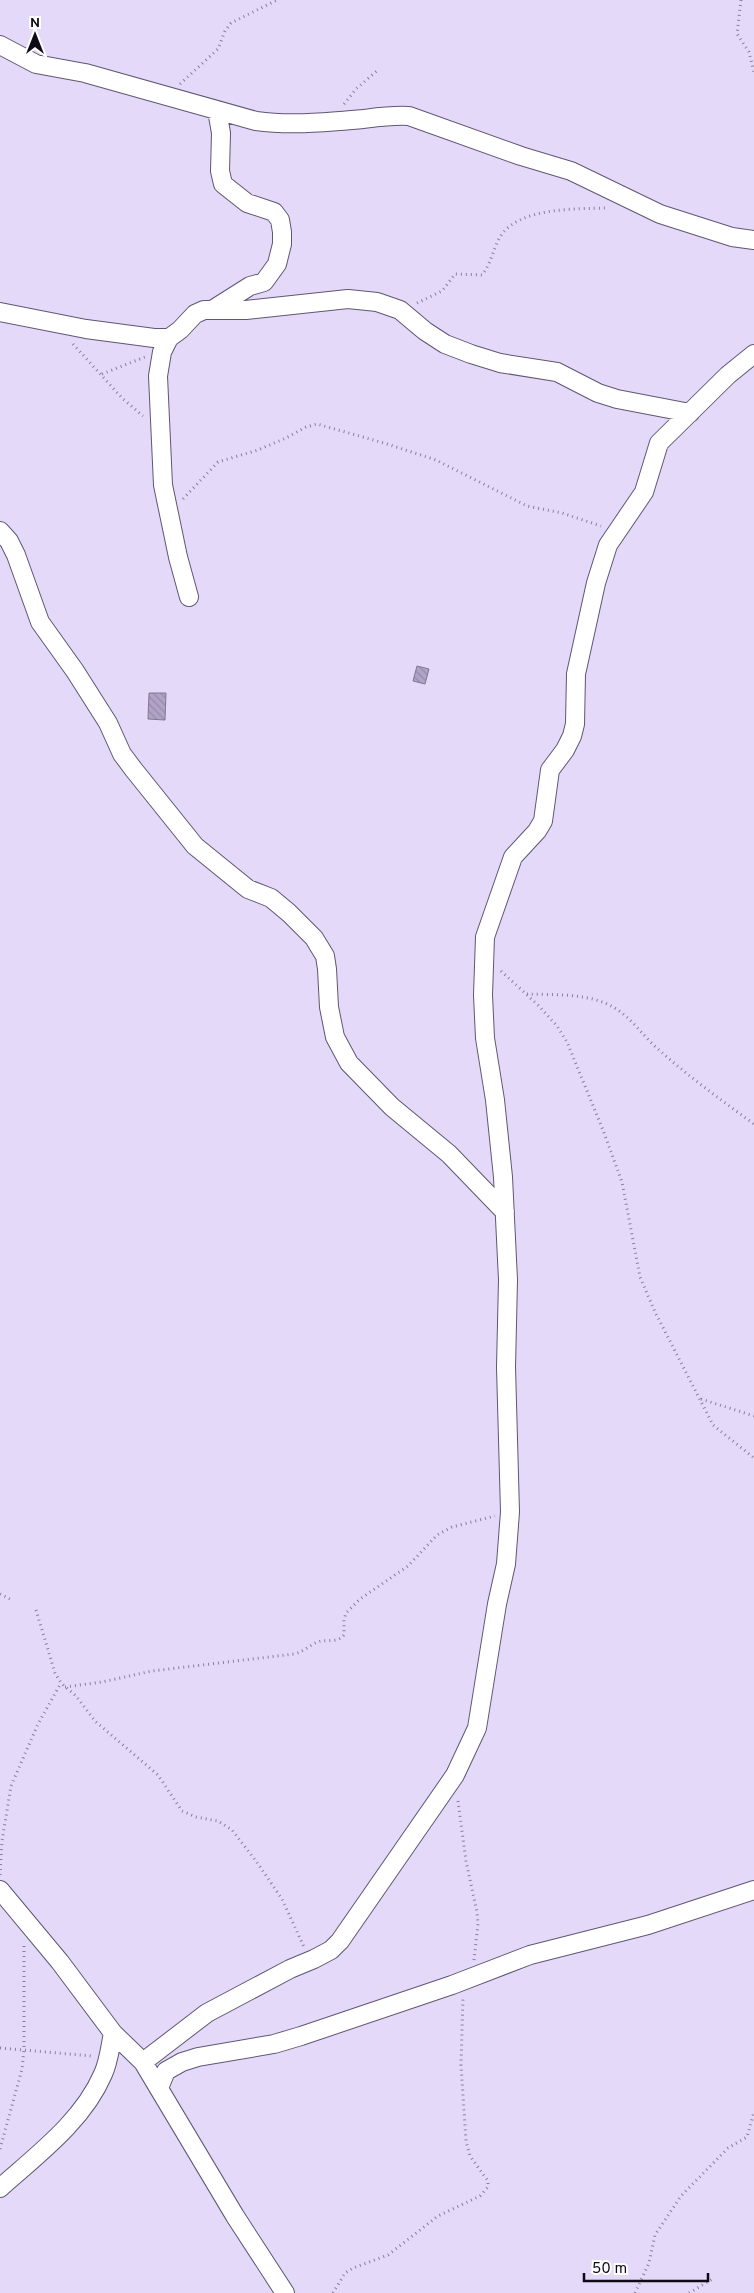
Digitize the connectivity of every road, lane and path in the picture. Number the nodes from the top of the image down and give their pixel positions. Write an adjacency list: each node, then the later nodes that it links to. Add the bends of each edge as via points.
1 (277, 0): 6 (path, via 231,23 218,49)
2 (741, 0): 5 (path, via 737,34 750,52)
3 (0, 45): 6 (street, via 36,64 85,73)
4 (379, 69): 8 (path, via 356,89)
5 (754, 72)
6 (167, 96): 7 (street)
7 (216, 110): 8 (street, via 279,124); 11 (street, via 221,134 223,184 247,204 274,212 280,220 282,244 277,264 264,282 250,286)
8 (333, 122): 10 (street, via 391,115 427,121 520,156 571,171 660,214 732,237)
9 (614, 207): 12 (path, via 552,212 518,219 500,237 482,275 455,274 442,292)
10 (754, 240)
11 (212, 310): 12 (street, via 246,310 348,299 377,302); 14 (street, via 199,311)
12 (400, 310): 19 (street, via 438,340 471,354 500,363 557,372 598,393)
13 (0, 312): 14 (street, via 86,329)
14 (169, 338): 20 (street, via 162,352 158,376)
15 (71, 342): 18 (path)
16 (754, 354): 19 (street)
17 (149, 355): 18 (path)
18 (102, 374): 20 (path)
19 (690, 414): 23 (street, via 659,443 644,492)
20 (161, 435): 21 (street, via 163,485)
21 (169, 514): 23 (path, via 218,462 258,450 316,424 436,460 527,506 562,513); 24 (street)
22 (0, 531): 28 (street, via 16,555 40,622 108,723 122,754 134,770 195,846 248,889 271,898 314,938 325,956 328,969 334,1038 349,1063 392,1107 449,1154)
23 (617, 532): 25 (street, via 602,559 596,583 576,674 572,736 550,770 540,826 513,857 485,937)
24 (189, 597)
25 (485, 957): 26 (path); 28 (street, via 485,1038 495,1100)
26 (526, 994): 27 (path, via 592,999 613,1006 660,1051); 29 (path, via 557,1026 567,1042 622,1182 640,1278)
27 (754, 1124)
28 (505, 1212): 32 (street)
29 (700, 1399): 30 (path); 31 (path, via 713,1425)
30 (754, 1416)
31 (754, 1458)
32 (510, 1512): 37 (path, via 437,1535 408,1566 360,1599 346,1613 341,1639 319,1642 294,1654 152,1671); 38 (street, via 506,1564 496,1604 477,1728)
33 (0, 1594): 34 (path)
34 (12, 1600)
35 (36, 1610): 36 (path)
36 (61, 1683): 37 (path); 39 (path, via 38,1724 11,1786 2,1841)
37 (65, 1686): 42 (path, via 95,1721 158,1775 182,1811 218,1821 232,1830 282,1899 301,1944)
38 (455, 1775): 42 (street, via 340,1942); 43 (path, via 478,1924)
39 (0, 1890): 41 (street)
40 (754, 1890): 43 (street, via 648,1925 544,1951)
41 (24, 1919): 44 (street); 46 (path)
42 (314, 1959): 48 (street, via 207,2013)
43 (471, 1978): 49 (street, via 274,2044 182,2062 166,2071); 55 (path, via 464,1994 462,2014 464,2122 470,2156 485,2176 488,2187 480,2196 438,2216 388,2255 345,2273)
44 (113, 2033): 47 (street); 48 (street)
45 (0, 2048): 46 (path)
46 (24, 2049): 47 (path); 51 (path, via 21,2080)
47 (108, 2058): 52 (street, via 94,2092 75,2118)
48 (143, 2062): 49 (street)
49 (159, 2088): 54 (street)
50 (754, 2112): 56 (path, via 747,2137 728,2148 692,2184 655,2234 650,2263)
51 (0, 2149)
52 (0, 2188)
53 (714, 2278): 57 (path)
54 (285, 2293)
55 (333, 2293)
56 (635, 2293)
57 (689, 2293)

